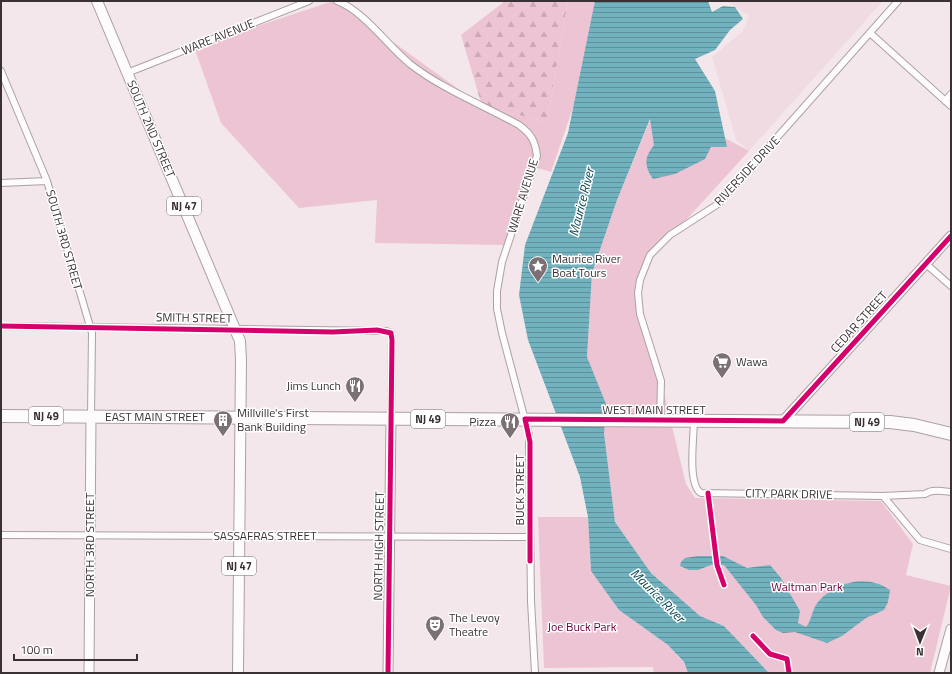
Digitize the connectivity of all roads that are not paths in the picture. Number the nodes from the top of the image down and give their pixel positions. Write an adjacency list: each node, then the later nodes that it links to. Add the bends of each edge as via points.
1 (97, 1): 7 (main road, SOUTH 2ND STREET / NJ 47)
2 (309, 1): 7 (street, WARE AVENUE)
3 (337, 1): 23 (street, WARE AVENUE, via 354,10 399,54 428,77 519,125 534,138 537,156 502,262 497,291 497,309 502,333)
4 (898, 1): 5 (street, RIVERSIDE DRIVE)
5 (870, 33): 9 (street); 24 (street, RIVERSIDE DRIVE, via 718,204 670,235 650,255 638,292 640,314 661,381)
6 (1, 71): 11 (street, SOUTH 3RD STREET)
7 (127, 73): 18 (main road, SOUTH 2ND STREET / NJ 47)
8 (951, 94): 9 (street)
9 (945, 101): 10 (street)
10 (951, 106)
11 (47, 182): 12 (street); 17 (street, SOUTH 3RD STREET)
12 (1, 183)
13 (951, 236): 14 (street, CEDAR STREET)
14 (926, 264): 15 (street); 26 (street, CEDAR STREET)
15 (951, 286)
16 (1, 326): 17 (street, SMITH STREET)
17 (90, 327): 18 (street, SMITH STREET); 20 (street, SOUTH 3RD STREET)
18 (236, 329): 21 (main road, SOUTH 2ND STREET / NJ 47, via 242,360); 22 (street, SMITH STREET, via 386,331 391,334 392,340)
19 (1, 416): 20 (highway, EAST MAIN STREET / NJ 49)
20 (91, 416): 21 (highway, EAST MAIN STREET / NJ 49); 31 (street, NORTH 3RD STREET)
21 (240, 417): 22 (highway, EAST MAIN STREET / NJ 49); 32 (main road, NJ 47)
22 (391, 418): 23 (highway, EAST MAIN STREET / NJ 49); 33 (street, NORTH HIGH STREET)
23 (525, 419): 24 (highway, WEST MAIN STREET / NJ 49); 34 (street, BUCK STREET, via 530,442)
24 (660, 420): 25 (highway, WEST MAIN STREET / NJ 49)
25 (694, 420): 26 (highway, WEST MAIN STREET / NJ 49); 29 (street, CITY PARK DRIVE, via 693,474 695,488 701,493)
26 (783, 421): 27 (highway, WEST MAIN STREET / NJ 49, via 901,423)
27 (951, 434)
28 (951, 492): 29 (street, CITY PARK DRIVE, via 929,491 925,494)
29 (883, 496): 35 (street, via 920,540)
30 (1, 535): 31 (street, SASSAFRAS STREET)
31 (90, 535): 32 (street, SASSAFRAS STREET); 37 (street, NORTH 3RD STREET)
32 (240, 536): 33 (street, SASSAFRAS STREET); 38 (main road, NJ 47)
33 (389, 537): 34 (street, SASSAFRAS STREET); 39 (street, NORTH HIGH STREET)
34 (530, 537): 40 (street, BUCK STREET)
35 (951, 549)
36 (951, 629): 41 (street)
37 (89, 673)
38 (238, 673)
39 (388, 673)
40 (535, 673)
41 (939, 673)

